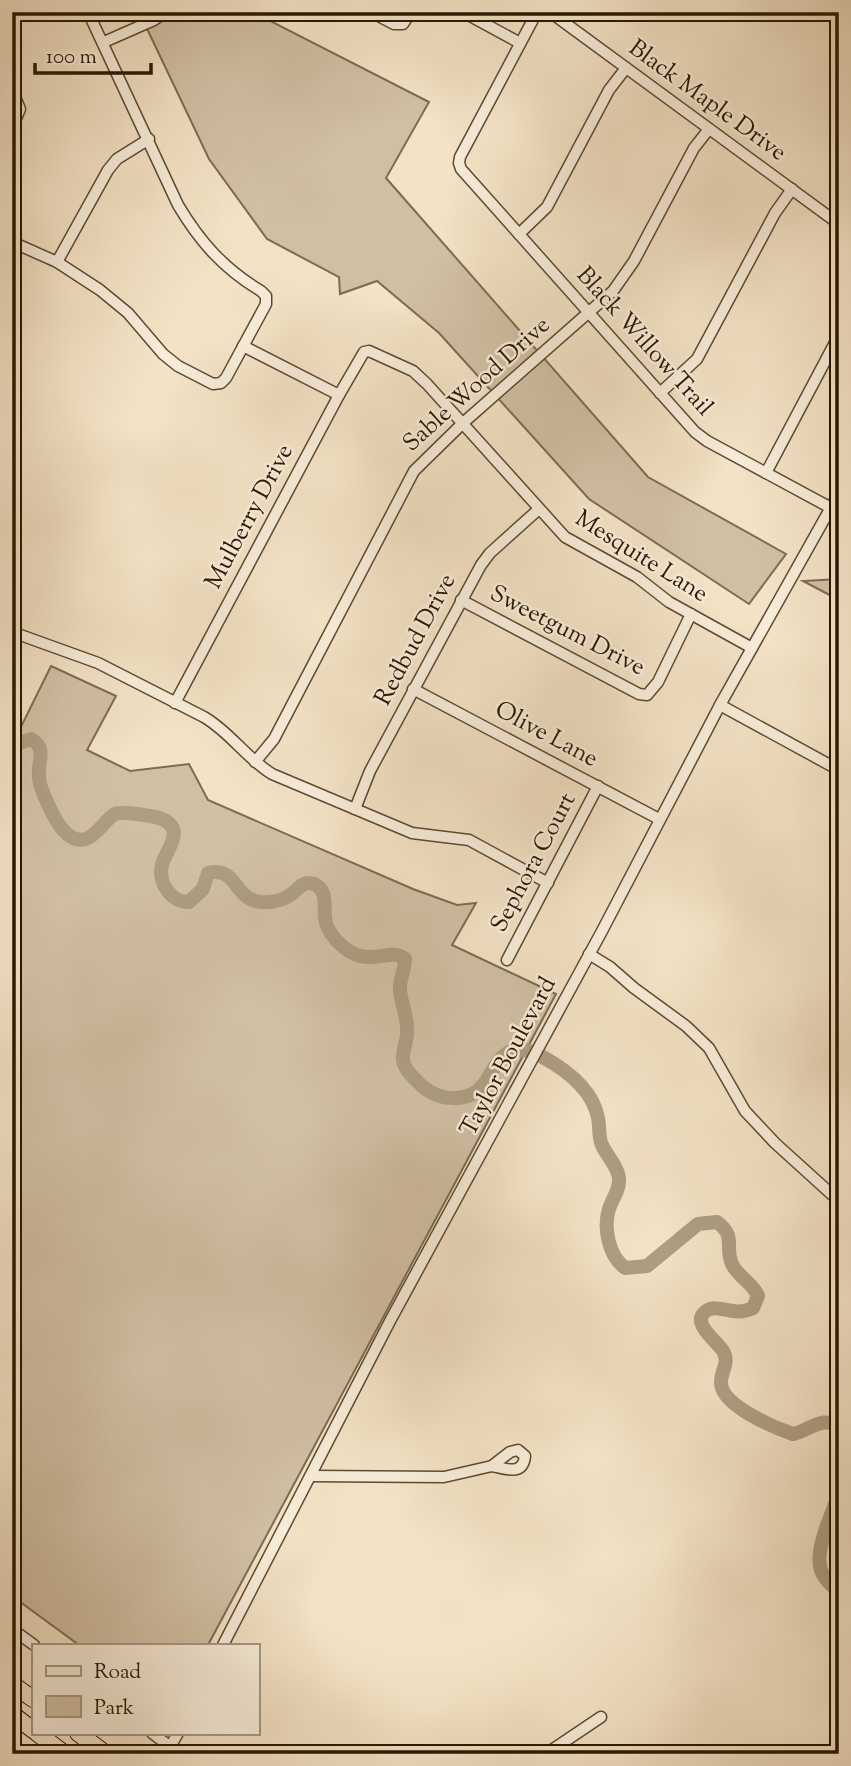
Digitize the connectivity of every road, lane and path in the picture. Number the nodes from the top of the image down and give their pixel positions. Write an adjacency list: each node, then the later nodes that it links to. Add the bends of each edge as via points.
1 (88, 12): 8 (street)
2 (165, 12): 8 (street)
3 (370, 12): 4 (street, via 394,24 403,24)
4 (411, 12)
5 (463, 12): 9 (street)
6 (537, 12): 9 (street)
7 (550, 12): 10 (street, Black Maple Drive)
8 (104, 42): 14 (street)
9 (520, 43): 17 (street, Black Willow Trail, via 459,163)
10 (626, 68): 13 (street, Black Maple Drive); 17 (street, via 609,90 547,207)
11 (12, 90): 12 (street, via 20,109)
12 (12, 128)
13 (709, 129): 15 (street, Black Maple Drive); 20 (street, Sable Wood Drive, via 694,148 625,277)
14 (149, 139): 19 (street, via 108,170); 22 (street, via 192,229 223,265 265,296 266,304)
15 (792, 189): 16 (street, Black Maple Drive); 24 (street, via 697,359)
16 (839, 224)
17 (519, 234): 20 (street, Black Willow Trail)
18 (12, 242): 19 (street)
19 (57, 262): 22 (street, via 128,313 178,366 213,384 226,378)
20 (589, 313): 24 (street, Black Willow Trail); 26 (street, Sable Wood Drive)
21 (839, 335): 27 (street)
22 (243, 345): 25 (street)
23 (364, 352): 25 (street, Mulberry Drive); 26 (street, Mesquite Lane, via 374,351 414,372)
24 (660, 393): 27 (street, Black Willow Trail, via 701,437)
25 (339, 395): 36 (street, Mulberry Drive)
26 (463, 424): 30 (street, Mesquite Lane); 38 (street, Sable Wood Drive, via 414,471 274,739)
27 (766, 473): 29 (street, Black Willow Trail)
28 (839, 493): 29 (street, Taylor Boulevard)
29 (831, 508): 34 (street, Taylor Boulevard)
30 (539, 509): 31 (street, Redbud Drive, via 490,553); 32 (street, Mesquite Lane, via 571,541)
31 (461, 600): 32 (street, Sweetgum Drive, via 647,695); 35 (street, Redbud Drive)
32 (691, 614): 34 (street, Mesquite Lane)
33 (12, 632): 36 (street, via 98,663)
34 (752, 648): 37 (street, Taylor Boulevard)
35 (413, 689): 40 (street, Olive Lane); 41 (street, Redbud Drive)
36 (175, 703): 38 (street, via 216,724)
37 (720, 705): 39 (street); 42 (street, Taylor Boulevard)
38 (255, 762): 41 (street, via 272,774)
39 (839, 770)
40 (598, 786): 42 (street, Olive Lane); 43 (street, Sephora Court)
41 (355, 809): 43 (street, via 412,833 469,840)
42 (659, 819): 44 (street, Taylor Boulevard)
43 (548, 883): 45 (street, Sephora Court)
44 (589, 954): 46 (street, via 709,1048 745,1111); 48 (street, Taylor Boulevard)
45 (506, 960)
46 (839, 1201)
47 (492, 1466): 48 (street, via 444,1477)
48 (311, 1476): 51 (street, Taylor Boulevard)
49 (12, 1629): 50 (street)
50 (33, 1644)
51 (224, 1644)
52 (12, 1684): 53 (highway)
53 (32, 1698)
54 (12, 1714): 56 (highway)
55 (601, 1717): 63 (street)
56 (32, 1729)
57 (39, 1734): 61 (highway)
58 (79, 1734): 62 (highway)
59 (153, 1734): 60 (street)
60 (175, 1750)
61 (65, 1754)
62 (106, 1754)
63 (546, 1754)

